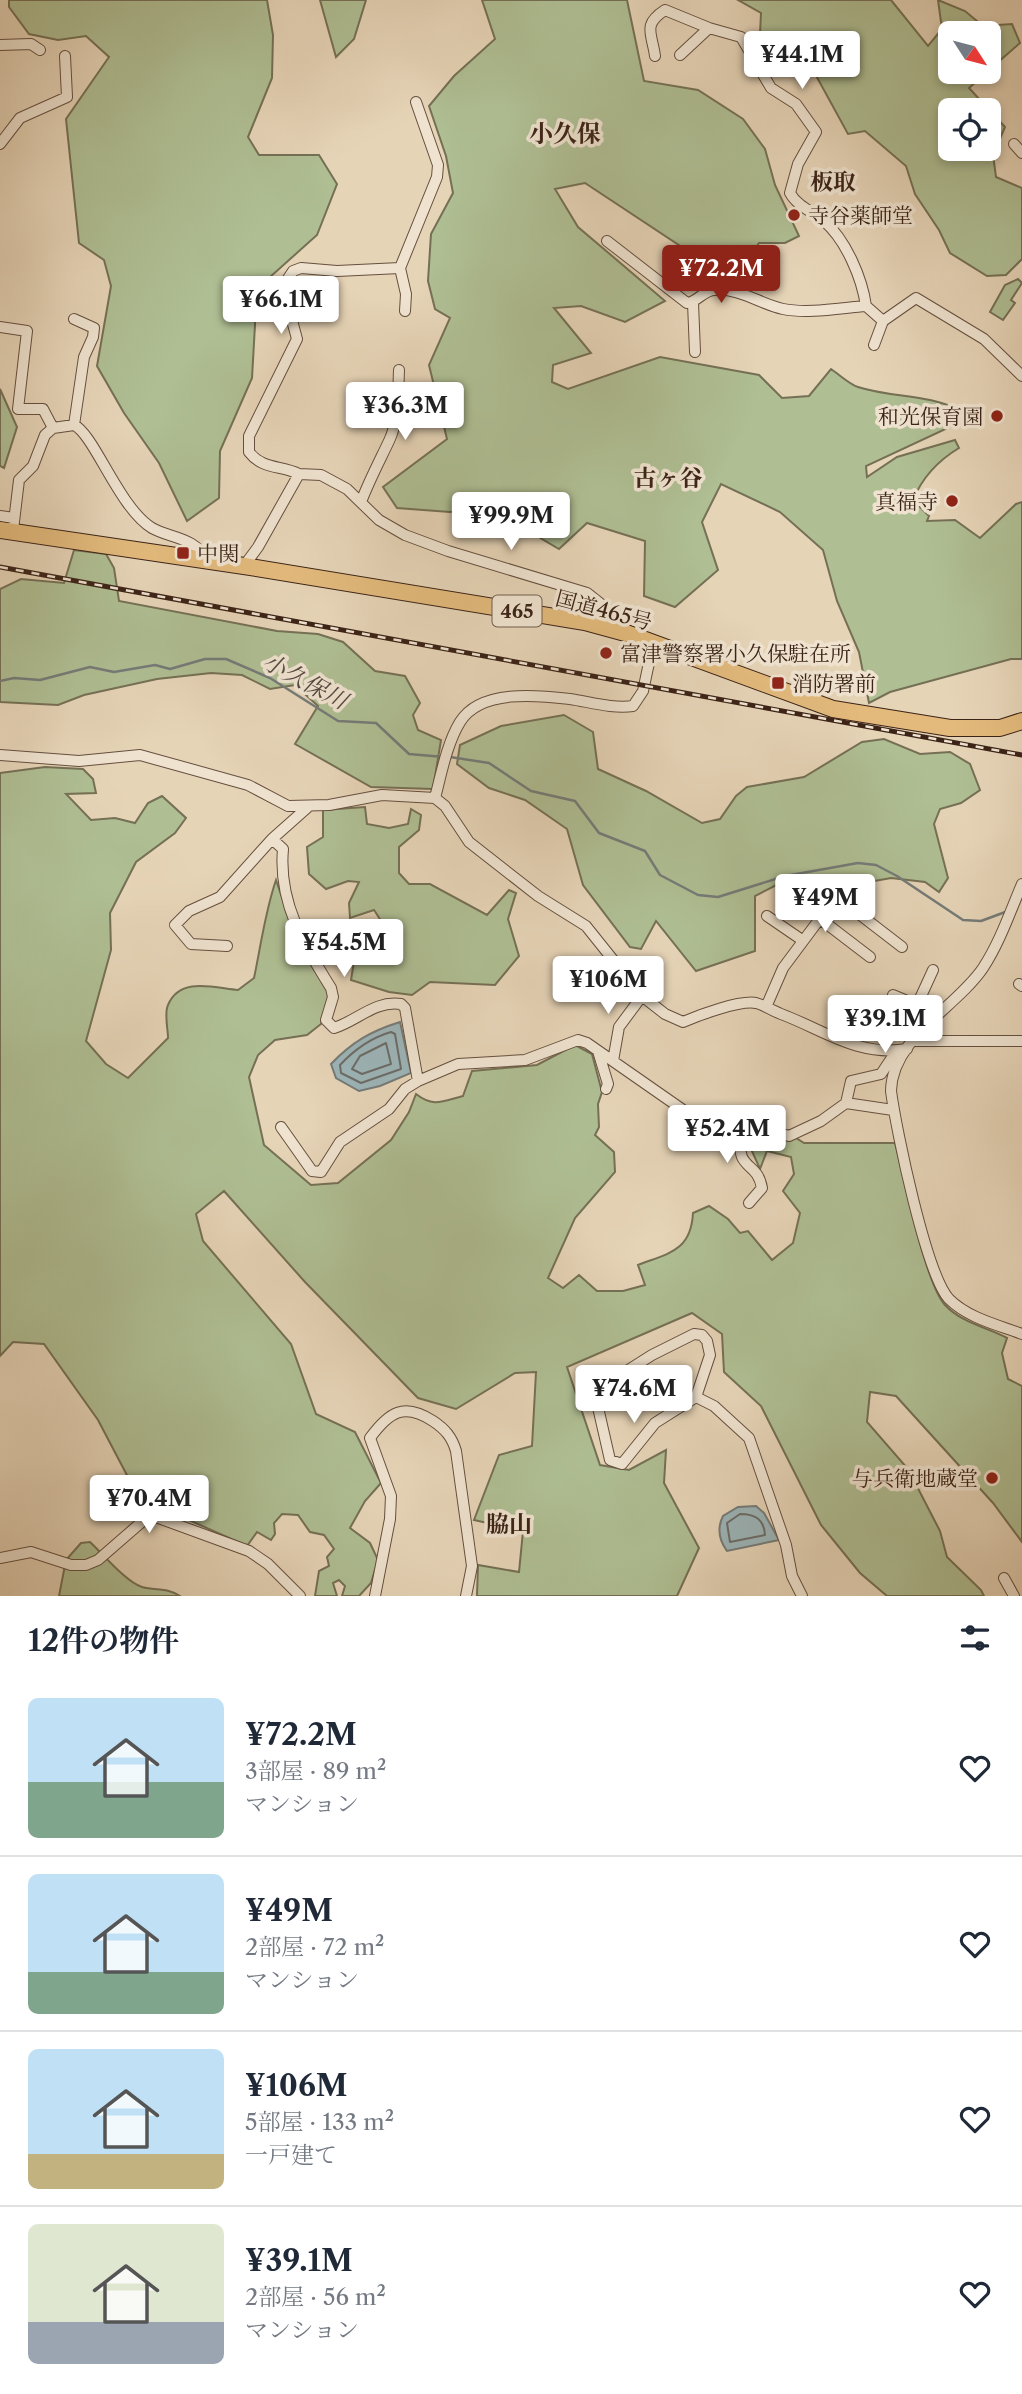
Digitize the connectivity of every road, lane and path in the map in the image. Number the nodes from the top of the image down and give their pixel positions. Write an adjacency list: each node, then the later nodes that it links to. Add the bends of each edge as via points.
1 (709, 28): 4 (street); 6 (street, via 665,10 649,27); 14 (street, via 741,37 771,88 796,104 810,121 816,138 798,164 790,193 833,231 863,283)
2 (0, 44): 3 (street, via 31,44)
3 (40, 50)
4 (680, 55)
5 (65, 56): 8 (street, via 67,97 20,118)
6 (655, 56)
7 (416, 102): 12 (street, via 438,165 437,177)
8 (0, 144)
9 (1014, 144): 10 (street)
10 (1022, 153)
11 (607, 242): 13 (street, via 681,301)
12 (400, 268): 15 (street); 25 (street, via 301,268 287,279 286,298 297,339 249,436 249,452 266,466)
13 (693, 303): 14 (street, via 711,289 723,289 789,310); 20 (street)
14 (866, 306): 17 (street)
15 (405, 311)
16 (74, 319): 23 (street, via 93,328 93,337 84,357)
17 (883, 321): 19 (street); 22 (street, via 916,298 984,339)
18 (0, 327): 24 (street, via 27,331 18,409 43,409)
19 (874, 345)
20 (695, 352)
21 (399, 370): 26 (street, via 398,407 389,440)
22 (1022, 376)
23 (74, 425): 24 (street); 29 (street, via 134,510 152,528 171,533 203,553)
24 (53, 428): 28 (street, via 45,435 33,466 19,480)
25 (299, 474): 26 (street, via 321,475); 30 (street)
26 (361, 502): 31 (street, via 379,520 405,535 587,593)
27 (0, 516): 28 (street)
28 (9, 526): 29 (highway, 国道465号 / 465)
29 (206, 561): 30 (highway, 国道465号 / 465)
30 (244, 566): 31 (highway, 国道465号 / 465, via 585,622)
31 (629, 634): 32 (highway, 国道465号 / 465)
32 (653, 644): 33 (highway, 国道465号 / 465, via 833,709 950,728 1000,728); 35 (street, via 643,691 633,706 560,698 493,699 471,709 459,723)
33 (1022, 721)
34 (0, 755): 36 (street, via 79,761 140,755 248,785 288,806)
35 (435, 798): 36 (street, via 382,795); 47 (street, via 469,842 538,896 586,926)
36 (308, 807): 37 (street)
37 (272, 839): 42 (street, via 220,897 189,911 175,925 191,944); 54 (street, via 283,849 281,872 292,920 331,988 329,1025 339,1027 362,1012 401,1004)
38 (1022, 884): 51 (street, via 993,951 972,982)
39 (767, 916): 41 (street)
40 (819, 918): 41 (street); 43 (street, via 833,901 841,900); 44 (street)
41 (802, 940): 49 (street)
42 (227, 946)
43 (902, 947)
44 (870, 957)
45 (933, 970): 48 (street)
46 (893, 995): 48 (street)
47 (642, 996): 49 (street, via 683,1022 755,1002); 53 (street, via 619,1027)
48 (917, 1005): 51 (street)
49 (766, 1007): 51 (street, via 861,1049 886,1053)
50 (1022, 1041): 51 (street)
51 (911, 1045): 56 (street, via 891,1059 881,1074 851,1081); 57 (street, via 891,1079)
52 (598, 1050): 53 (street); 54 (street, via 579,1041 525,1060 458,1064); 55 (street)
53 (613, 1061): 59 (street, via 686,1112 729,1117)
54 (418, 1081): 58 (street, via 389,1109 340,1142 321,1172 313,1171)
55 (606, 1089)
56 (846, 1103): 57 (street); 59 (street, via 789,1136 765,1129)
57 (893, 1110): 61 (street, via 937,1279 958,1306)
58 (281, 1127)
59 (742, 1133): 60 (street, via 738,1152 761,1180 762,1188)
60 (749, 1203)
61 (1022, 1334)
62 (696, 1397): 62 (street, via 655,1423 622,1464 610,1460 596,1395 600,1388 652,1355 702,1335 710,1355); 68 (street, via 714,1406 749,1438)
63 (0, 1558): 65 (street, via 31,1552 71,1565 86,1564 98,1560 153,1516 249,1551)
64 (1004, 1578): 69 (street)
65 (300, 1596)
66 (375, 1596): 67 (street, via 391,1496 370,1438 391,1415 408,1410 442,1427 453,1440 472,1566)
67 (466, 1596)
68 (802, 1596)
69 (1014, 1596)

